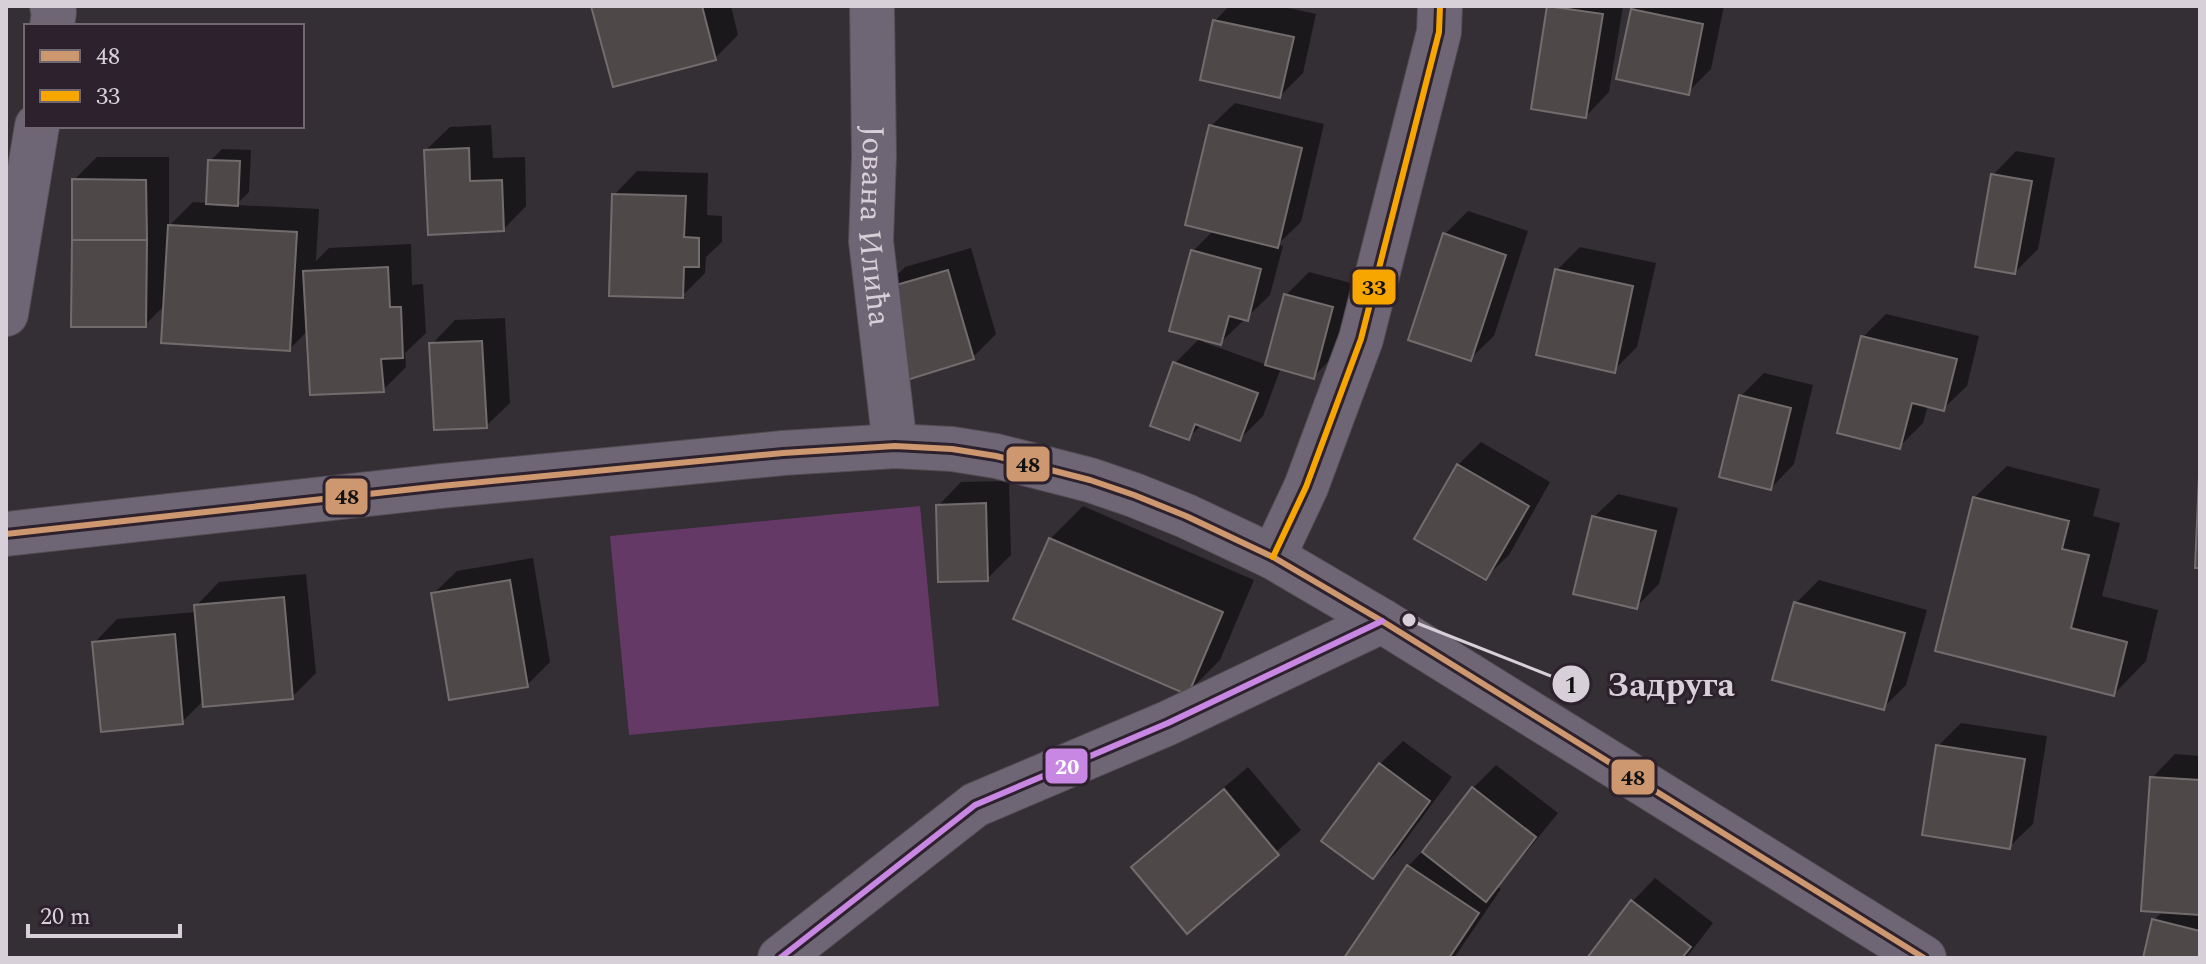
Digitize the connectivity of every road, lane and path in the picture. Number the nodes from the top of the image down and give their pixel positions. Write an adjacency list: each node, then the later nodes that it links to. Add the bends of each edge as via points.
1 (872, 6): 5 (street, Јована Илића, via 871,241)
2 (1440, 6): 7 (street, via 1439,32 1361,339 1306,487)
3 (37, 128): 4 (street)
4 (6, 314)
5 (895, 446): 6 (street, via 441,486); 7 (street, via 996,456 1090,480 1186,516)
6 (6, 534)
7 (1273, 557): 8 (street)
8 (1382, 621): 9 (street, via 1168,723 975,805); 10 (street)
9 (780, 958)
10 (1924, 958)

